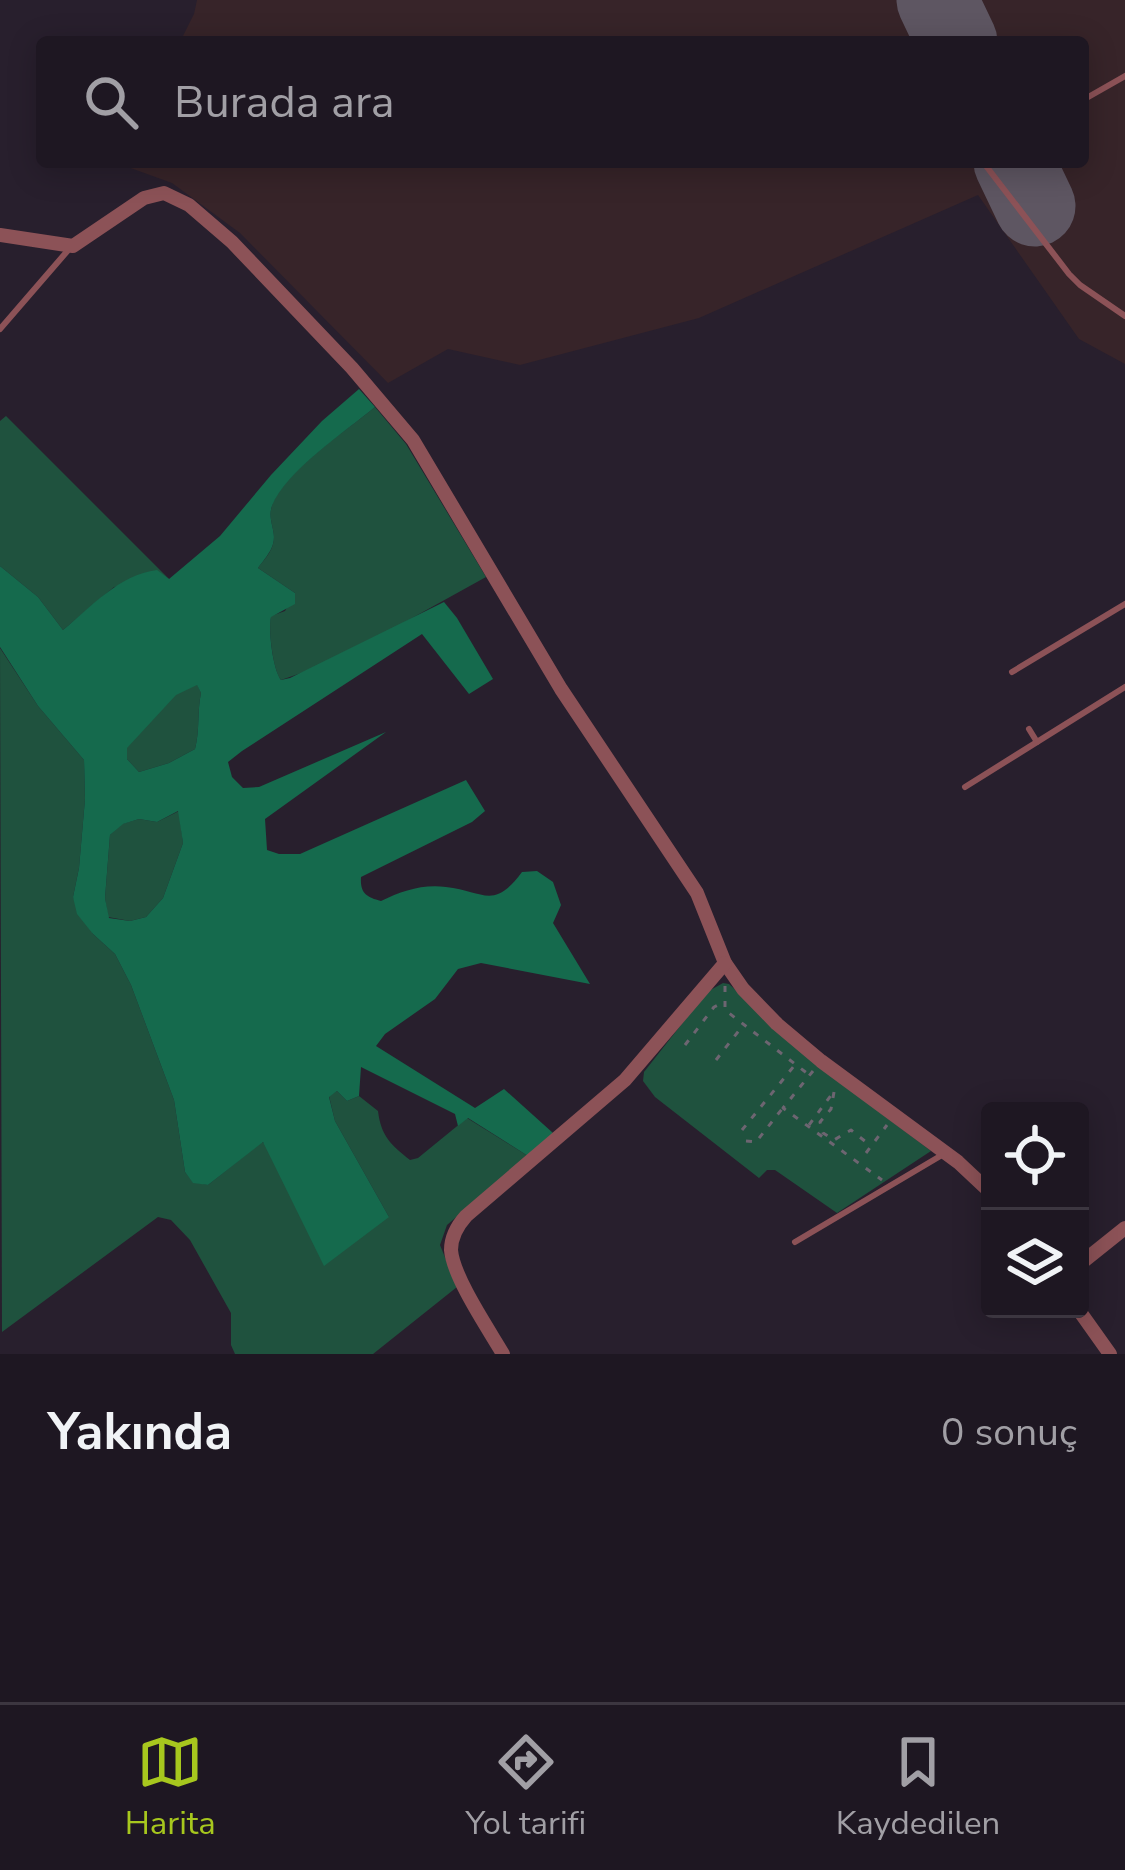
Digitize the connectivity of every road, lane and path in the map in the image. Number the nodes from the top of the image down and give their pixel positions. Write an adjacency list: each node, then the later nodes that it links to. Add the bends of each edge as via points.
1 (1125, 76): 2 (lane)
2 (1089, 97)
3 (988, 168): 6 (lane, via 1069,274)
4 (0, 235): 5 (street)
5 (73, 245): 7 (lane); 14 (street, via 144,198 173,195 232,242 352,368 412,440 561,689 697,893)
6 (1125, 316)
7 (0, 329)
8 (1125, 604): 9 (lane)
9 (1012, 672)
10 (1125, 687): 12 (lane)
11 (1029, 729): 12 (lane)
12 (1037, 742): 13 (lane)
13 (965, 787)
14 (725, 963): 15 (path); 19 (street, via 763,1011); 37 (street, via 625,1080 455,1232 460,1277)
15 (725, 1010): 16 (path); 17 (path, via 714,1007)
16 (744, 1024): 18 (path); 20 (path)
17 (685, 1045)
18 (716, 1060)
19 (821, 1061): 21 (path); 23 (street)
20 (795, 1064): 21 (path); 25 (path)
21 (810, 1075): 22 (path)
22 (783, 1108): 24 (path); 27 (path, via 756,1142)
23 (894, 1115): 28 (path); 30 (street)
24 (808, 1126): 26 (path); 26 (path, via 834,1092 820,1122)
25 (742, 1130)
26 (825, 1137): 28 (path, via 851,1130); 31 (path)
27 (746, 1141)
28 (872, 1146): 29 (path)
29 (866, 1153)
30 (945, 1153): 31 (lane); 32 (street)
31 (889, 1184): 34 (lane)
32 (981, 1184)
33 (1125, 1228): 35 (street)
34 (795, 1242)
35 (1089, 1257)
36 (1084, 1318): 38 (street)
37 (502, 1353)
38 (1110, 1354)

